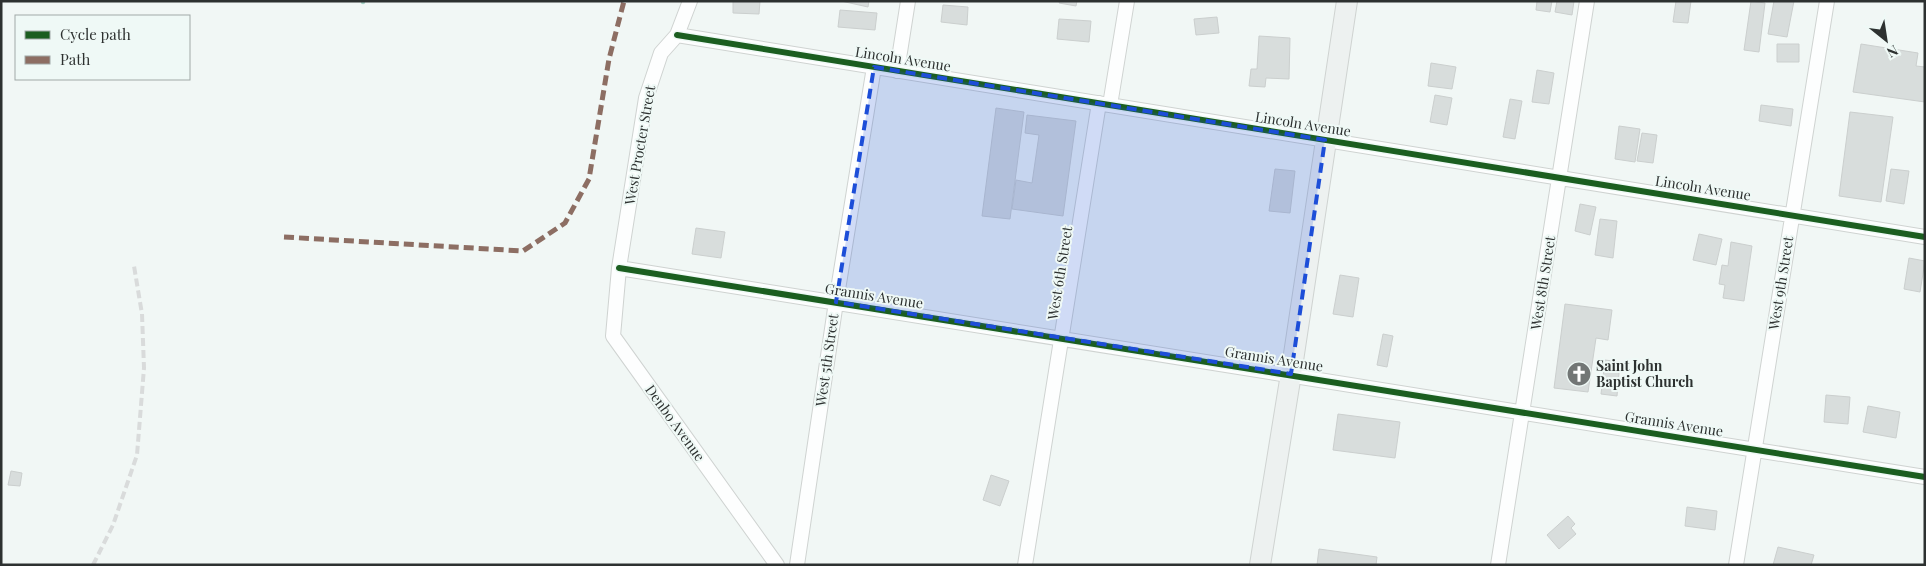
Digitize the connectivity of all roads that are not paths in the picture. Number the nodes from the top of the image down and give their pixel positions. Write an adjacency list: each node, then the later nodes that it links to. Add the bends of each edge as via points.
1 (690, 1): 7 (street, West Procter Street)
2 (908, 1): 9 (street)
3 (1127, 1): 10 (street, West 6th Street)
4 (1347, 1): 11 (main road)
5 (1587, 1): 12 (street, West 8th Street)
6 (1827, 1): 13 (street, West 9th Street)
7 (677, 35): 8 (street, Lincoln Avenue); 15 (street, West Procter Street, via 661,53 646,98)
8 (874, 67): 9 (street, Lincoln Avenue); 16 (street, West 5th Street)
9 (896, 71): 10 (street, Lincoln Avenue)
10 (1105, 104): 11 (street, Lincoln Avenue); 17 (street, West 6th Street)
11 (1325, 140): 12 (street, Lincoln Avenue); 18 (main road)
12 (1560, 177): 13 (street, Lincoln Avenue); 19 (street, West 8th Street)
13 (1792, 216): 14 (street, Lincoln Avenue); 20 (street, West 9th Street)
14 (1925, 237)
15 (619, 268): 16 (street, Grannis Avenue); 22 (street, Denbo Avenue, via 613,336)
16 (836, 302): 17 (street, Grannis Avenue); 23 (street, West 5th Street)
17 (1062, 338): 18 (street, Grannis Avenue); 24 (street, West 6th Street)
18 (1291, 374): 19 (street, Grannis Avenue); 25 (main road)
19 (1522, 412): 20 (street, Grannis Avenue); 26 (street, West 8th Street)
20 (1754, 449): 21 (street, Grannis Avenue); 27 (street, West 9th Street)
21 (1925, 477)
22 (777, 565)
23 (797, 565)
24 (1025, 565)
25 (1260, 565)
26 (1498, 565)
27 (1736, 565)

